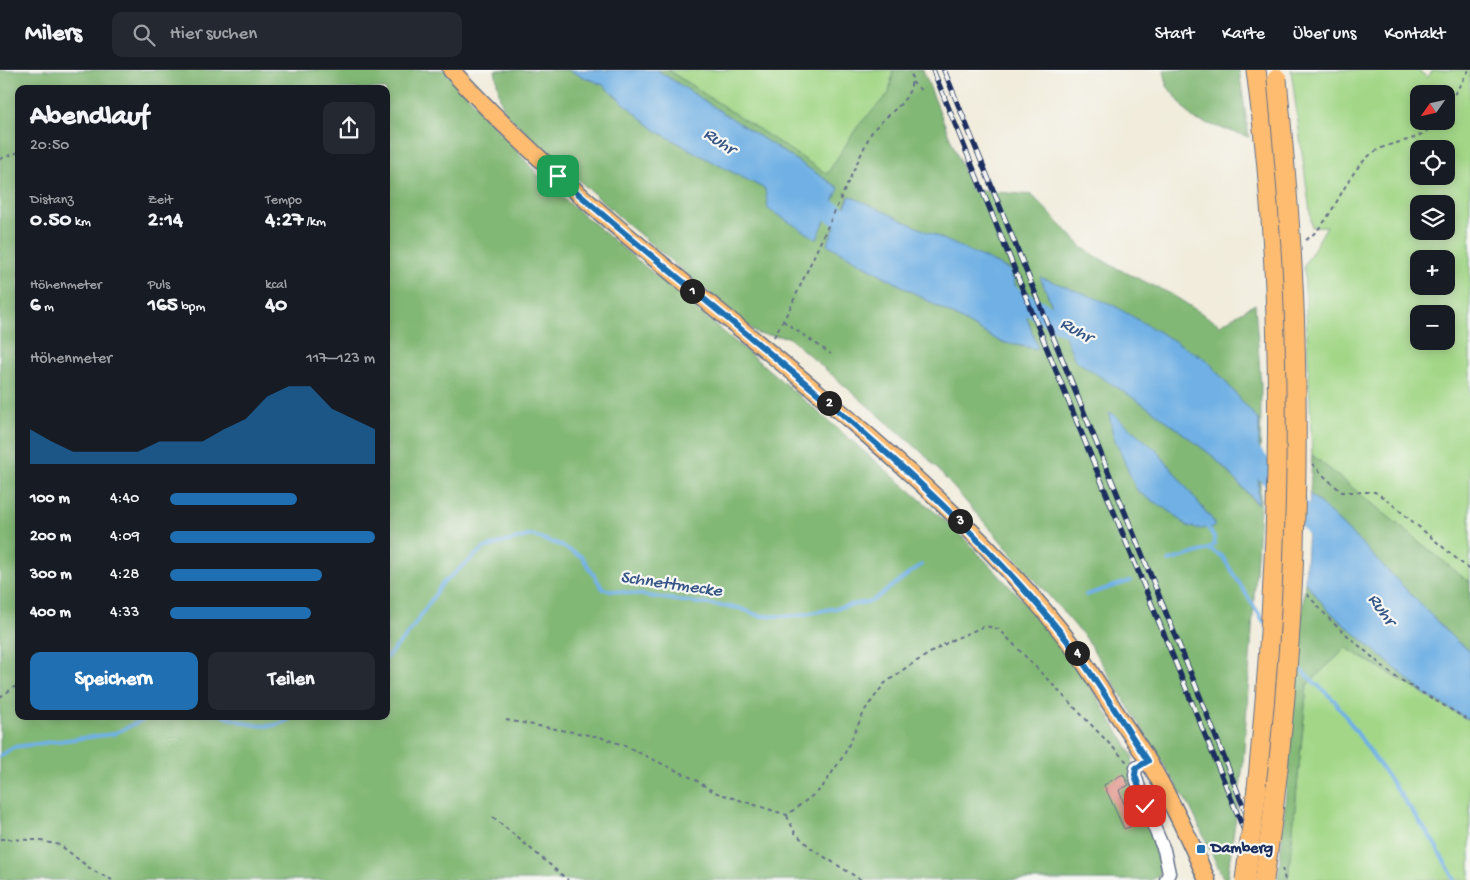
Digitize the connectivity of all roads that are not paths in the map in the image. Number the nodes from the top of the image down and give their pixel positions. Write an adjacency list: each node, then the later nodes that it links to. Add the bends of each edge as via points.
1 (451, 70): 4 (main road, via 577,193 841,412 966,527 1077,653)
2 (1276, 75): 8 (highway, bridge, via 1285,165 1294,327 1295,508 1286,680)
3 (1257, 76): 7 (highway, bridge, via 1273,258 1277,464 1266,700)
4 (1142, 766): 5 (lane, via 1135,775 1164,850 1169,873); 6 (main road, via 1195,853)
5 (1166, 880)
6 (1207, 880)
7 (1245, 880)
8 (1264, 880)

